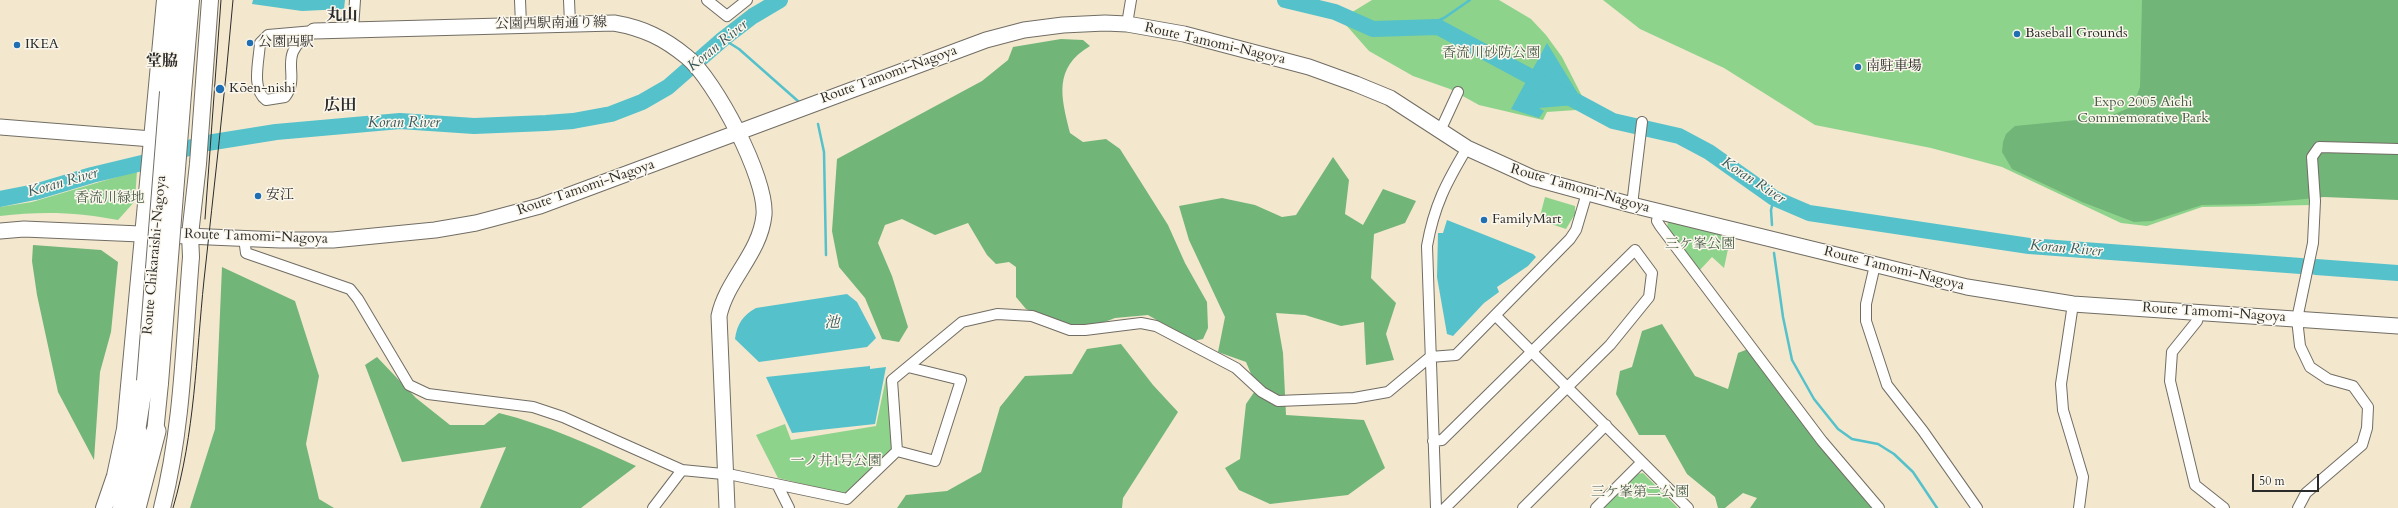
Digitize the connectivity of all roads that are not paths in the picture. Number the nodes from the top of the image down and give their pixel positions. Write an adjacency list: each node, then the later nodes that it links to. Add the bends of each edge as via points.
1 (165, 0): 24 (main road)
2 (176, 0): 18 (main road, Route Chikaraishi-Nagoya)
3 (191, 0): 18 (main road, Route Chikaraishi-Nagoya)
4 (210, 0): 32 (main road)
5 (355, 0): 14 (street)
6 (520, 0): 12 (street)
7 (569, 0): 11 (street)
8 (707, 0): 9 (street, via 727,16)
9 (747, 0)
10 (1132, 0): 13 (street)
11 (570, 23): 12 (main road, 公園西駅南通り線); 23 (main road, 公園西駅南通り線, via 614,23 646,30 659,36 688,58 702,74)
12 (521, 24): 14 (main road, 公園西駅南通り線)
13 (1127, 24): 22 (main road, Route Tamomi-Nagoya, via 1184,34 1309,67 1390,98); 23 (main road, Route Tamomi-Nagoya, via 1063,25 1024,30 986,40 811,103)
14 (352, 28): 15 (main road, 公園西駅南通り線)
15 (314, 31): 16 (street); 17 (street, via 295,45)
16 (278, 34): 17 (street, via 290,45); 17 (street, via 268,34 260,43 257,90 266,100 280,99 289,92)
17 (292, 53)
18 (175, 92): 43 (main road, Route Chikaraishi-Nagoya, bridge)
19 (1458, 92): 22 (street)
20 (1642, 122): 28 (street)
21 (0, 127): 24 (main road)
22 (1440, 131): 25 (main road, Route Tamomi-Nagoya)
23 (738, 133): 33 (main road, Route Tamomi-Nagoya, via 540,206 476,223 333,240); 52 (main road, 公園西駅南通り線, via 759,182 764,214 754,249 725,294 719,316)
24 (152, 144): 31 (main road)
25 (1467, 148): 27 (main road, Route Tamomi-Nagoya, via 1533,178); 41 (street, via 1443,189 1431,223 1426,257)
26 (2398, 149): 38 (street, via 2320,147 2315,151 2312,157 2315,201 2313,243)
27 (1587, 193): 28 (main road, Route Tamomi-Nagoya); 37 (street, via 1576,230 1570,239)
28 (1632, 205): 29 (main road, Route Tamomi-Nagoya)
29 (1659, 211): 34 (main road, Route Tamomi-Nagoya); 68 (street, via 1657,221 1660,226 1822,441)
30 (0, 231): 31 (main road, Route Tamomi-Nagoya)
31 (142, 234): 32 (main road, Route Tamomi-Nagoya); 54 (main road, via 143,253 125,429 115,476)
32 (190, 235): 33 (main road, Route Tamomi-Nagoya); 59 (main road, via 191,257 180,404 174,451)
33 (244, 238): 51 (street, via 246,253 350,289 409,385 428,394 533,407 563,417)
34 (1875, 265): 35 (main road, Route Tamomi-Nagoya, via 1967,287); 69 (street, via 1866,304 1866,321 1887,385)
35 (2073, 304): 36 (main road, Route Tamomi-Nagoya); 70 (street, via 2061,384 2063,410 2083,477)
36 (2200, 311): 38 (main road, Route Tamomi-Nagoya); 71 (street, via 2198,321 2172,352 2170,382 2195,485)
37 (1496, 316): 40 (street); 41 (street, via 1456,355)
38 (2297, 319): 39 (main road, Route Tamomi-Nagoya); 72 (street, via 2300,346 2310,367 2328,379 2354,386 2368,407 2367,428 2362,445 2306,494)
39 (2398, 326)
40 (1531, 351): 44 (street); 44 (street, via 1635,250 1652,273 1649,297 1610,345); 48 (street, via 1442,440)
41 (1430, 357): 42 (street, via 1388,392 1354,398 1278,401 1262,392 1236,368 1156,326 1141,323 1070,330 1032,316 997,314 962,322); 48 (street)
42 (908, 367): 49 (street, via 892,380); 49 (street, via 961,380 935,461)
43 (152, 382): 46 (main road, Route Chikaraishi-Nagoya); 47 (main road, Route Chikaraishi-Nagoya)
44 (1568, 387): 45 (street); 64 (street)
45 (1606, 425): 50 (street); 65 (street)
46 (156, 431): 57 (highway); 58 (main road, Route Chikaraishi-Nagoya)
47 (137, 432): 55 (main road, Route Chikaraishi-Nagoya); 56 (highway)
48 (1433, 441): 63 (street)
49 (897, 452): 53 (street, via 847,499)
50 (1642, 462): 66 (street); 67 (street)
51 (682, 470): 52 (street); 60 (street)
52 (726, 475): 53 (street); 61 (main road, 公園西駅南通り線)
53 (778, 486): 62 (street)
54 (104, 508)
55 (121, 508)
56 (126, 508)
57 (136, 508)
58 (144, 508)
59 (162, 508)
60 (652, 508)
61 (727, 508)
62 (789, 508)
63 (1436, 508)
64 (1445, 508)
65 (1523, 508)
66 (1596, 508)
67 (1688, 508)
68 (1879, 508)
69 (1977, 508)
70 (2079, 508)
71 (2224, 508)
72 (2298, 508)

